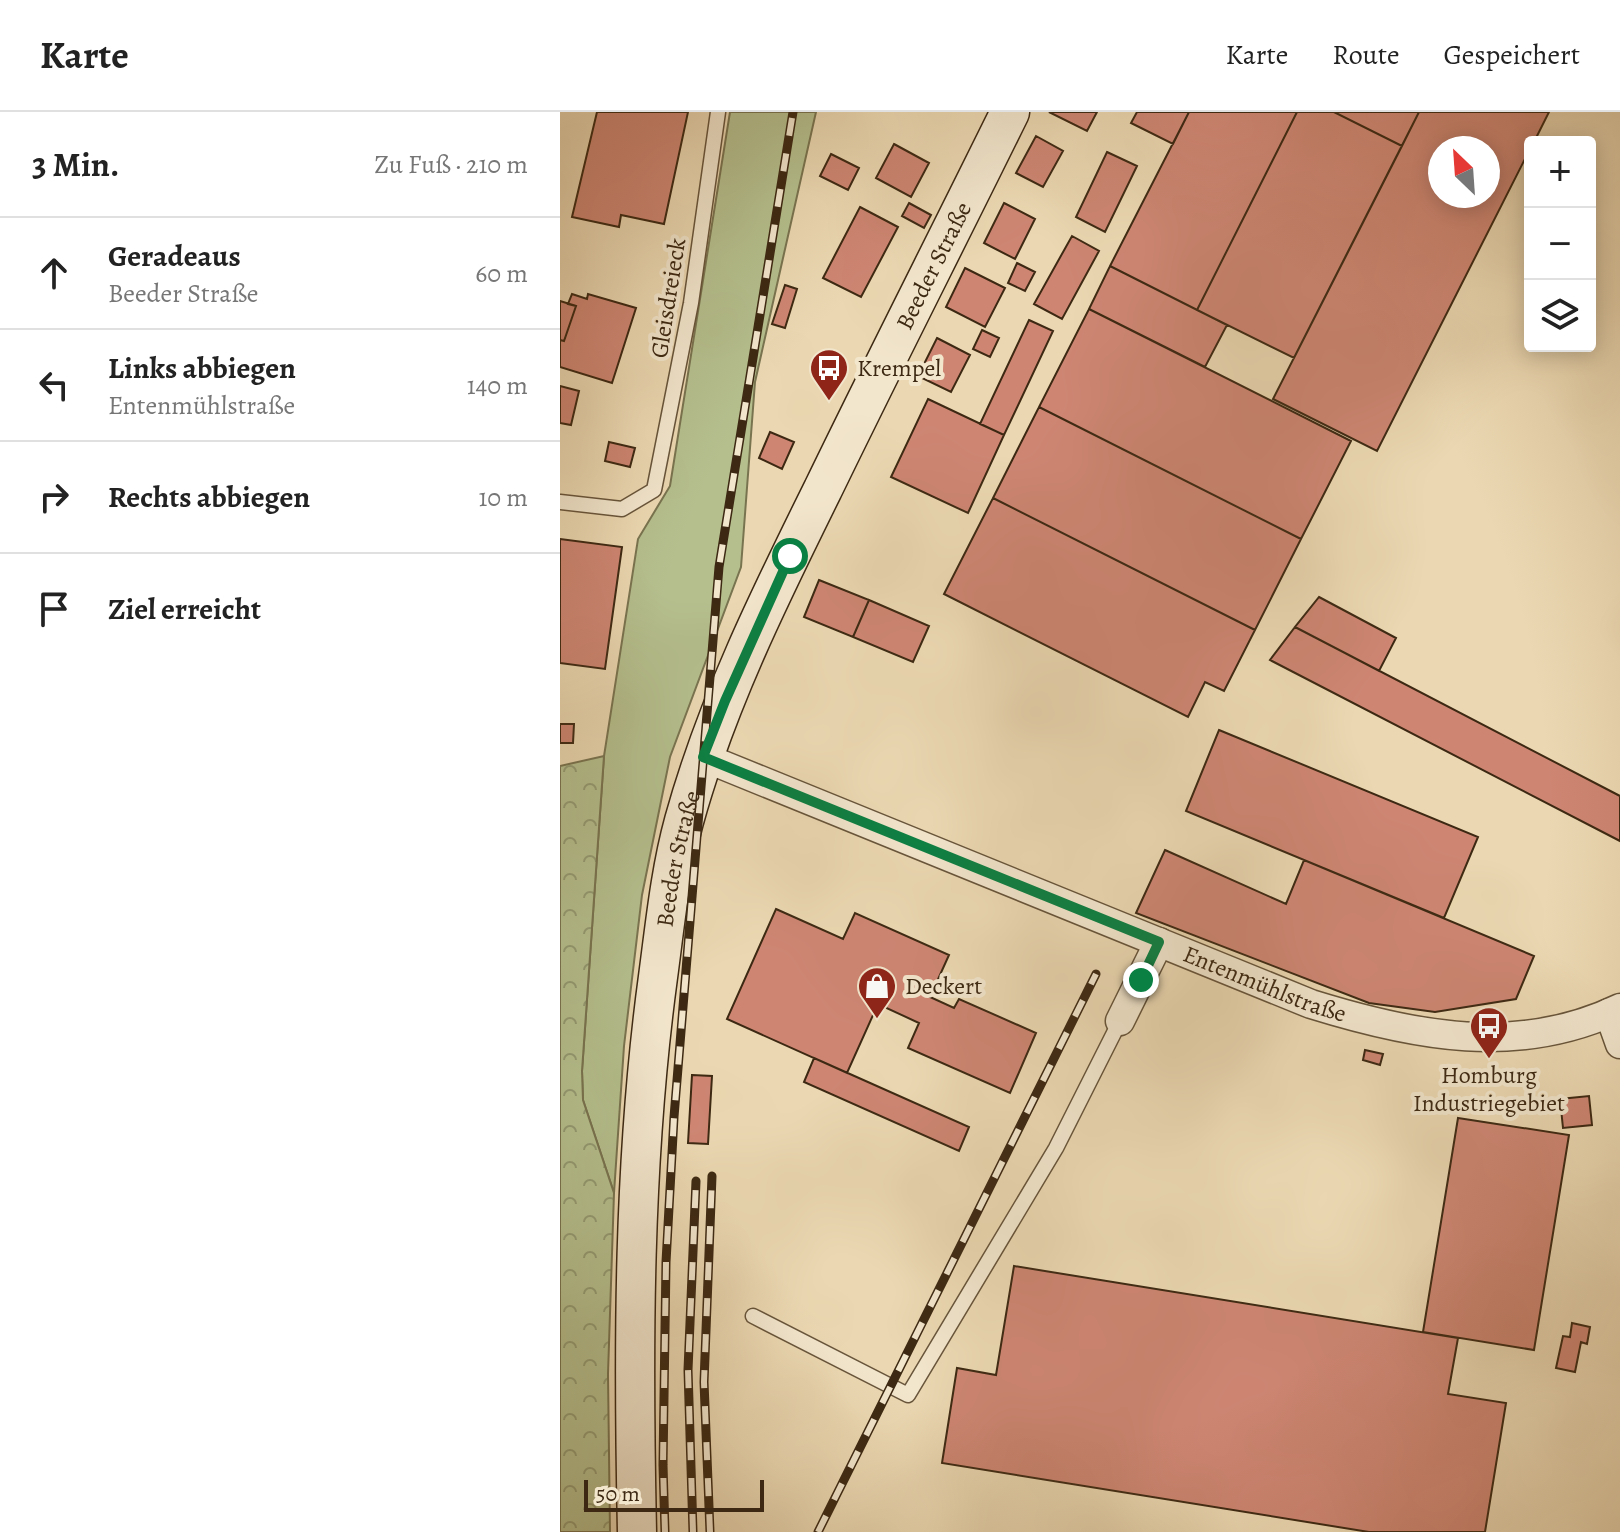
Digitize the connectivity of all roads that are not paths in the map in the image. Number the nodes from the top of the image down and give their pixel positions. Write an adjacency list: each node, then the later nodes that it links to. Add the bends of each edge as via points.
1 (718, 112): 3 (lane, Gleisdreieck, via 691,303 654,490 622,509)
2 (1010, 112): 4 (street, Beeder Straße, via 790,556)
3 (560, 502)
4 (703, 757): 5 (street, Entenmühlstraße); 10 (street, Beeder Straße, via 671,883 642,1130)
5 (1159, 942): 6 (street, Entenmühlstraße, via 1311,1004 1377,1025 1439,1036 1549,1031); 7 (street)
6 (1615, 1011): 8 (street)
7 (1120, 1021): 9 (lane, via 1056,1148 908,1395)
8 (1620, 1044)
9 (753, 1316)
10 (637, 1532)

